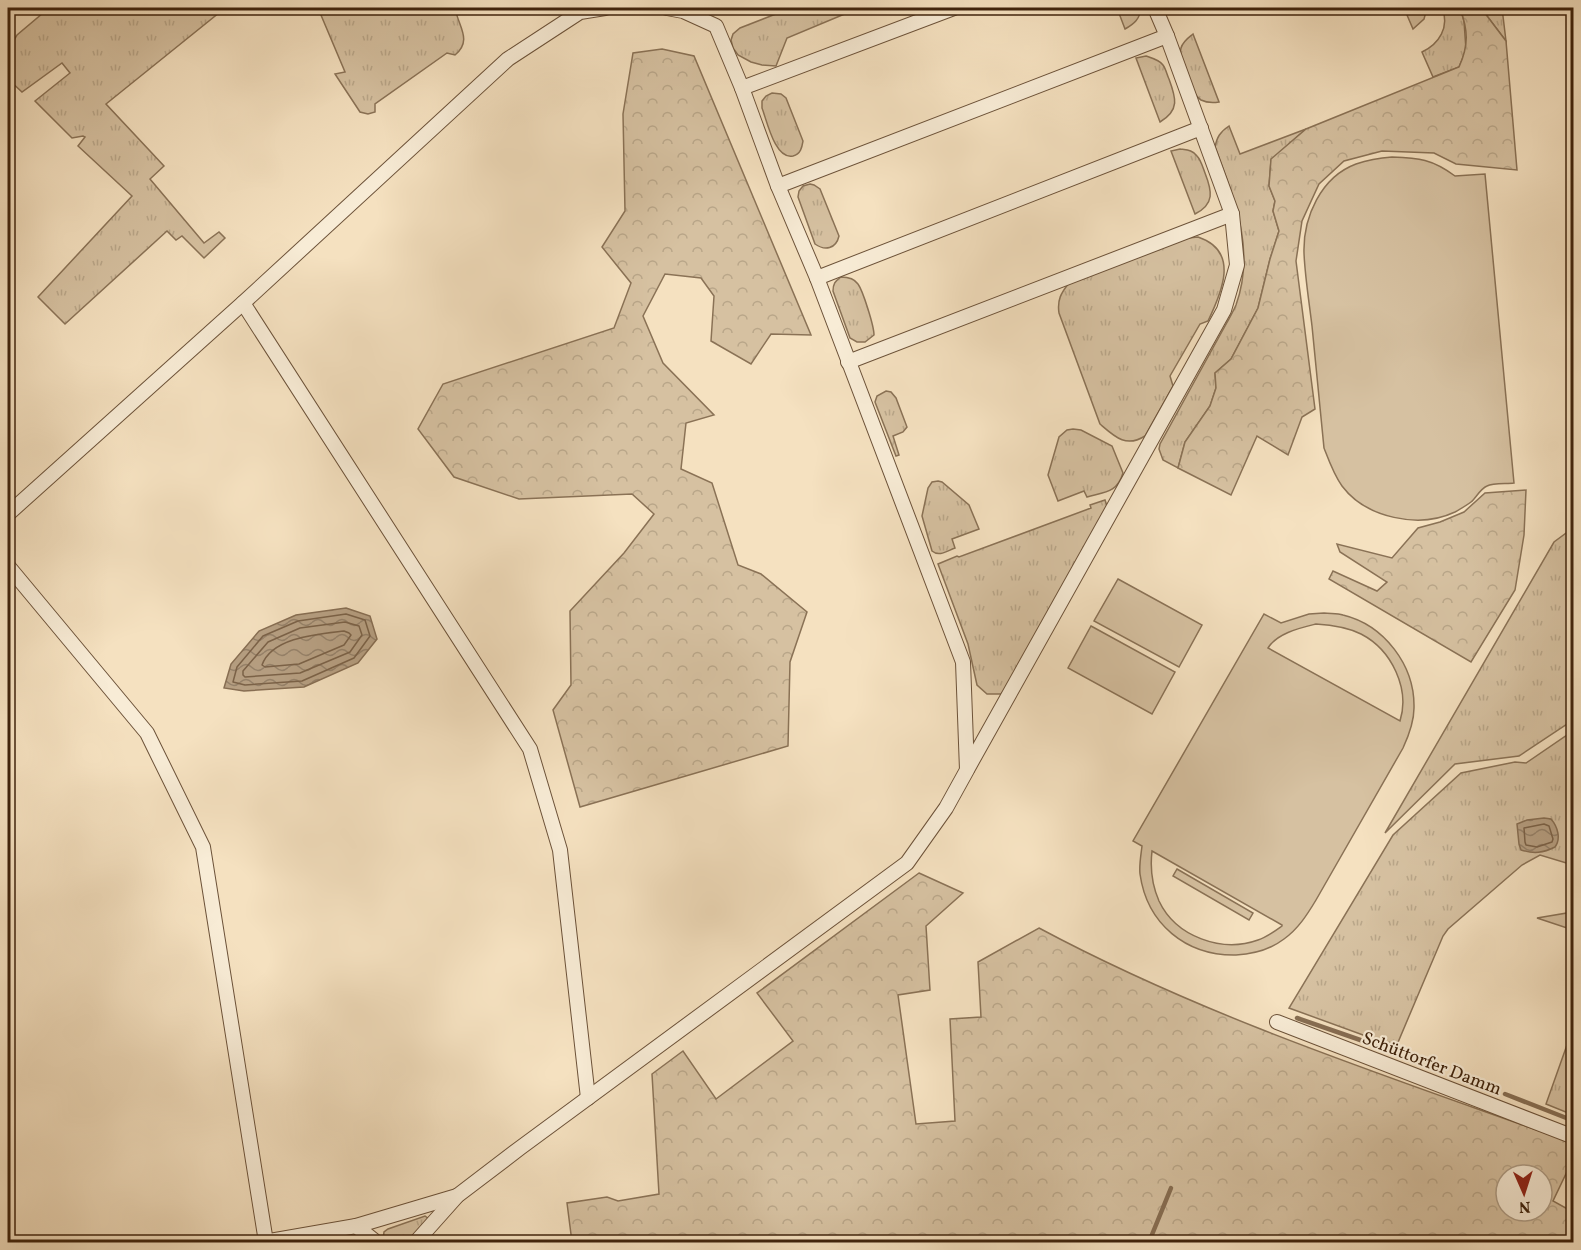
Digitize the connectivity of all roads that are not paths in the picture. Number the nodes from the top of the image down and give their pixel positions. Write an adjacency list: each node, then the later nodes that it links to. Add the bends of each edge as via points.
1 (605, 8): 11 (street, via 580,12 508,59)
2 (667, 8): 6 (street, via 716,26)
3 (954, 8): 6 (street)
4 (1155, 8): 5 (street)
5 (1167, 36): 7 (street); 8 (street)
6 (742, 88): 8 (street)
7 (1201, 128): 9 (street); 10 (street)
8 (778, 186): 10 (street)
9 (1232, 214): 12 (street); 15 (street, via 1237,265 1224,310)
10 (817, 279): 12 (street)
11 (243, 303): 13 (street); 17 (street, via 531,749 560,850)
12 (848, 362): 15 (street, via 963,662)
13 (8, 514)
14 (8, 566): 21 (street, via 147,733 203,847)
15 (967, 770): 17 (street, via 907,863)
16 (1277, 1022): 18 (street, Schüttorfer Damm)
17 (588, 1098): 19 (street)
18 (1574, 1137)
19 (457, 1196): 20 (street); 23 (street)
20 (356, 1226): 21 (street); 22 (street)
21 (265, 1242)
22 (376, 1242)
23 (416, 1242)

